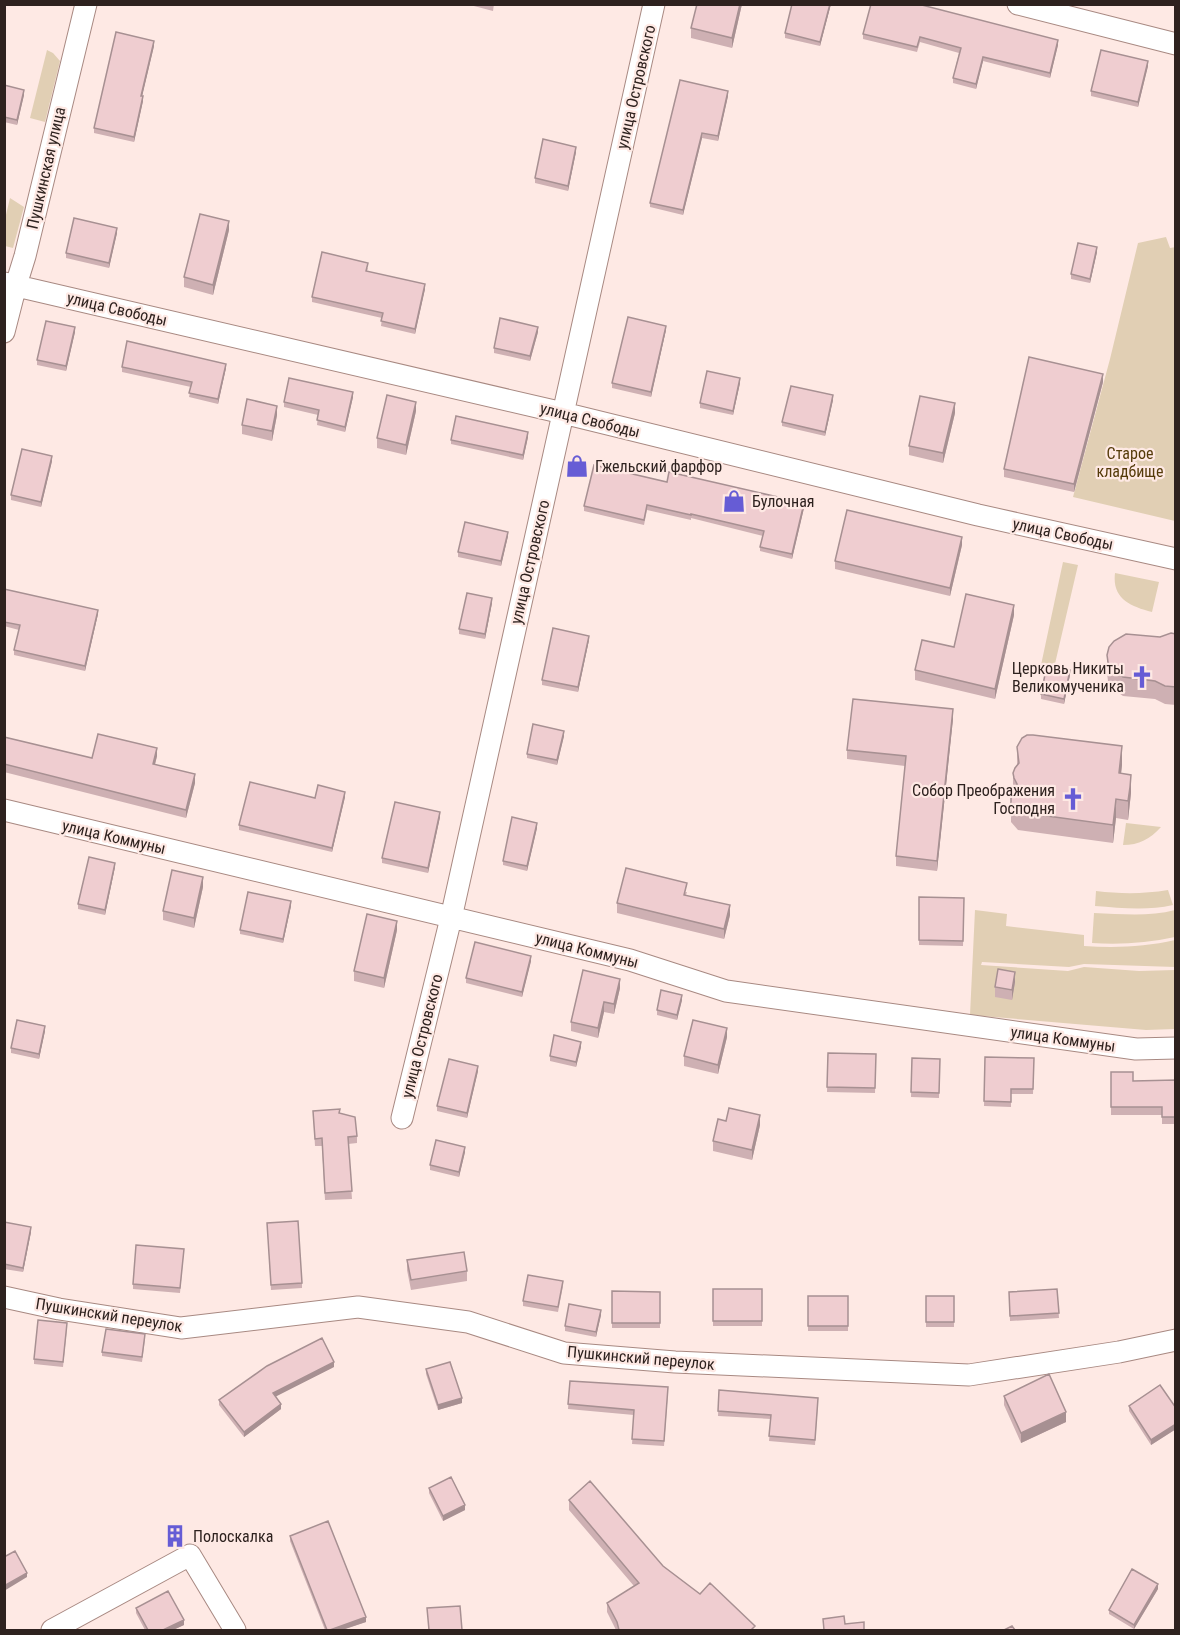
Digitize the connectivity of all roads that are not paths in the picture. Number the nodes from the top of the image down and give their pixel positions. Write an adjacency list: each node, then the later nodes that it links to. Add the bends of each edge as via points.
1 (86, 4): 5 (street, Пушкинская улица, via 25,256)
2 (654, 4): 7 (street, улица Островского)
3 (1018, 4): 4 (street)
4 (1176, 44)
5 (10, 284): 6 (street, Пушкинская улица); 7 (street, улица Свободы)
6 (4, 332)
7 (563, 413): 8 (street, улица Свободы, via 978,515); 10 (street, улица Островского)
8 (1176, 559)
9 (4, 810): 10 (street, улица Коммуны)
10 (451, 918): 11 (street, улица Коммуны, via 630,960 726,991 1136,1049); 12 (street, улица Островского)
11 (1176, 1048)
12 (402, 1118)
13 (4, 1297): 14 (street, Пушкинский переулок, via 180,1329 358,1307 468,1322 564,1353 969,1375)
14 (1176, 1340)
15 (51, 1630): 16 (street, via 190,1555)
16 (235, 1630)

